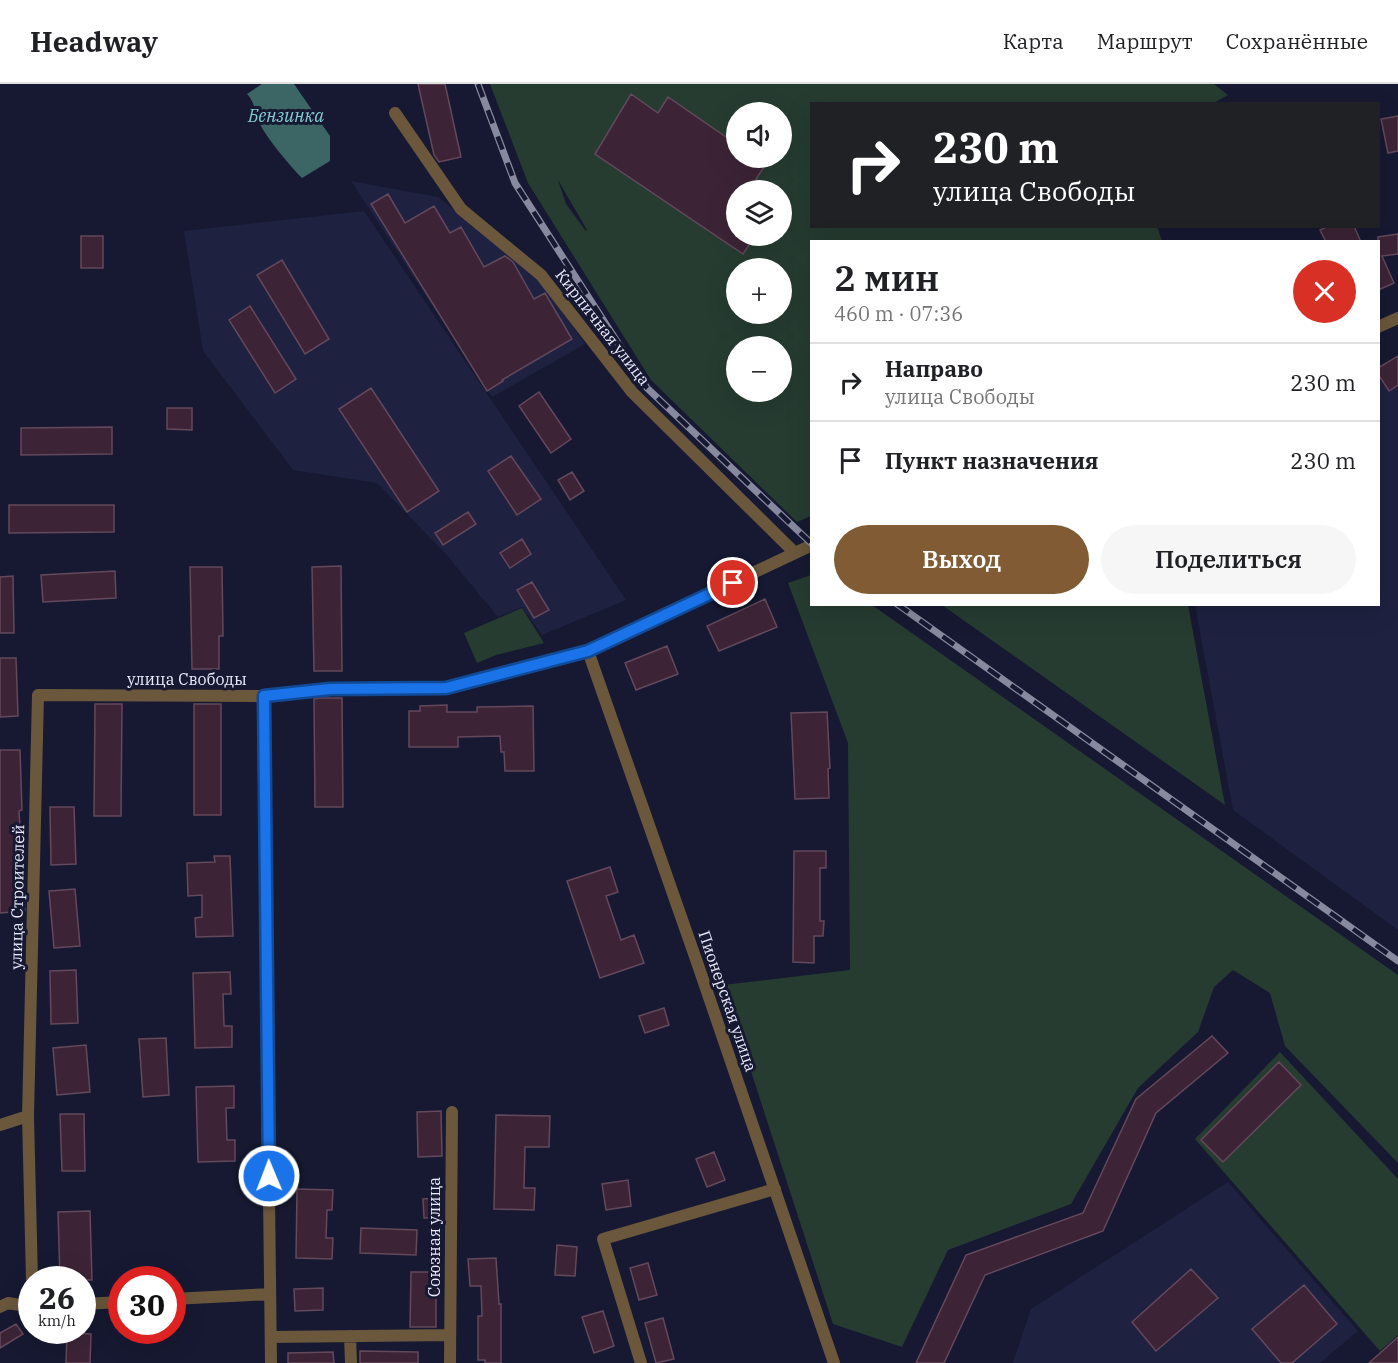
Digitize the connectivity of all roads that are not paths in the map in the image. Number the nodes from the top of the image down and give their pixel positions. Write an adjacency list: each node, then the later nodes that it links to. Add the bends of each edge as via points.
1 (395, 113): 5 (street, Кирпичная улица, via 461,209 541,275 632,392)
2 (1398, 318): 3 (street)
3 (1380, 326)
4 (810, 546): 5 (street, улица Свободы)
5 (795, 553): 6 (street, улица Свободы)
6 (588, 651): 8 (street, улица Свободы, via 446,688 330,689); 12 (street, Пионерская улица)
7 (38, 695): 8 (street, улица Свободы); 10 (street, улица Строителей)
8 (264, 696): 14 (street)
9 (452, 1112): 18 (street, Союзная улица)
10 (28, 1116): 11 (street); 13 (street, улица Строителей)
11 (0, 1125)
12 (775, 1189): 24 (street, via 603,1239); 25 (street, Пионерская улица)
13 (32, 1266)
14 (270, 1294): 15 (street); 20 (street)
15 (186, 1298)
16 (18, 1305): 17 (street)
17 (0, 1307)
18 (450, 1335): 19 (street); 23 (street, Союзная улица)
19 (350, 1336): 20 (street); 22 (street)
20 (271, 1337): 21 (street)
21 (271, 1363)
22 (351, 1363)
23 (450, 1363)
24 (641, 1363)
25 (834, 1363)

